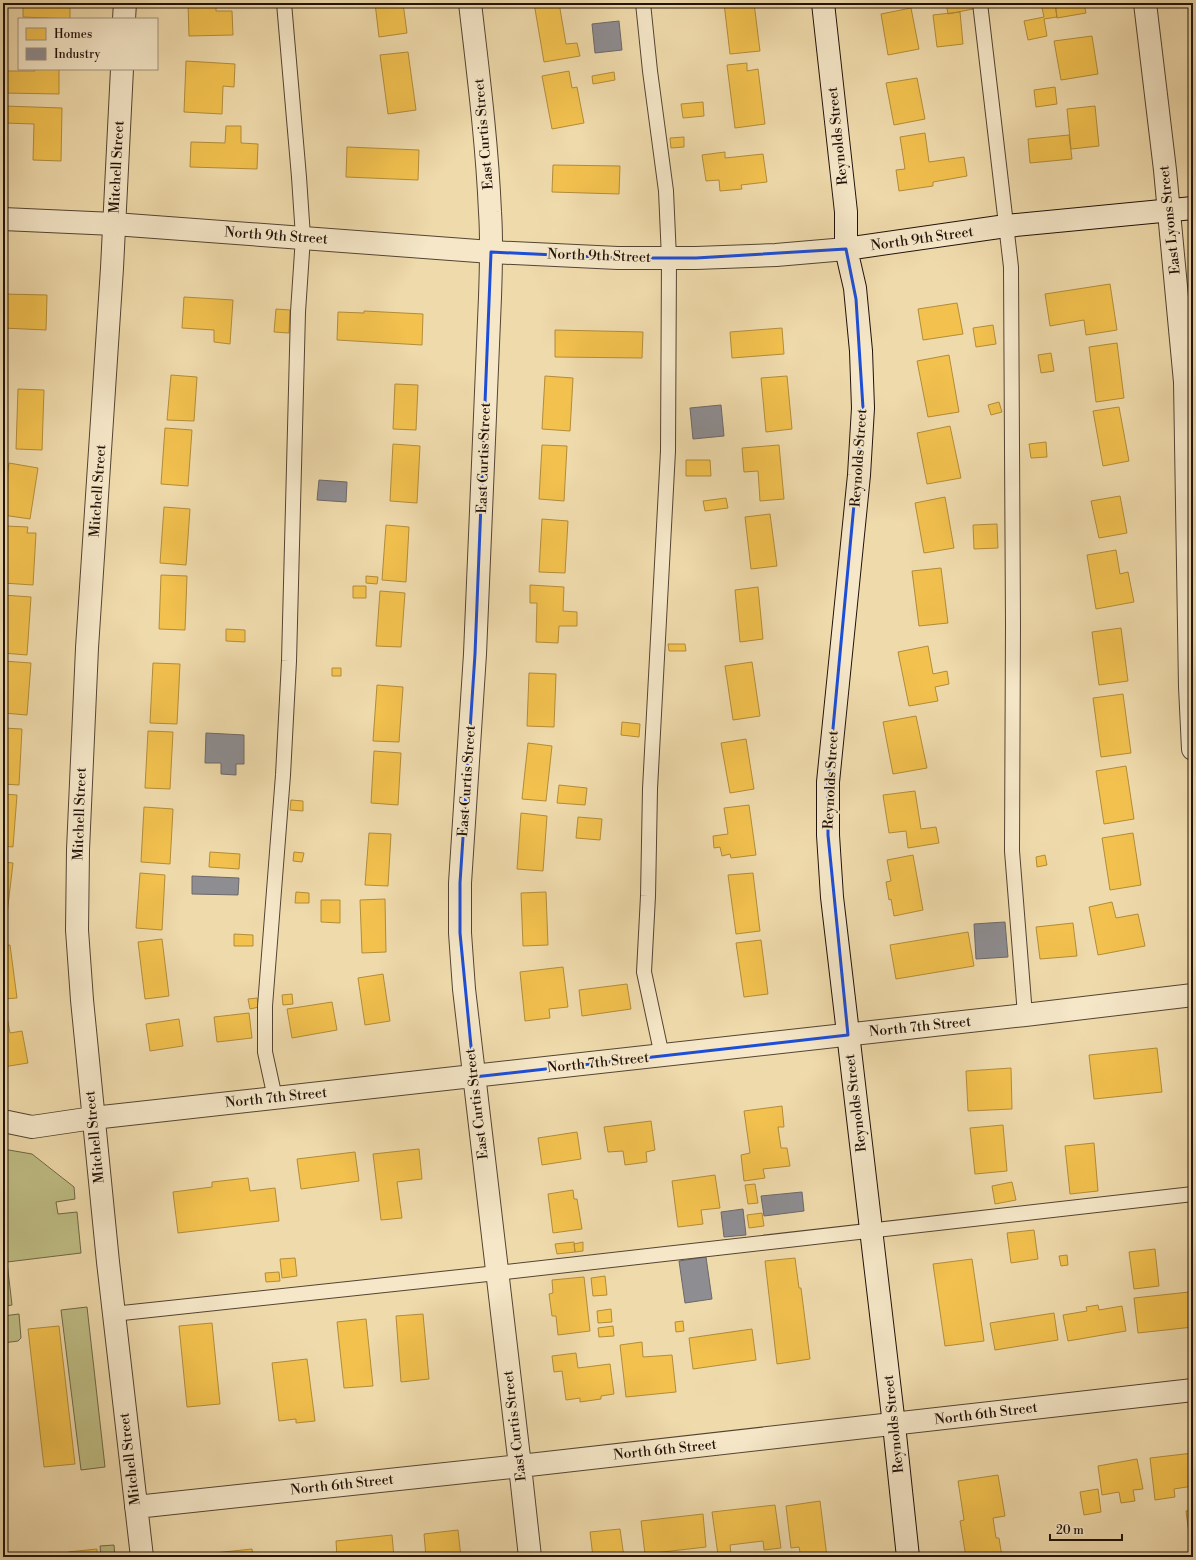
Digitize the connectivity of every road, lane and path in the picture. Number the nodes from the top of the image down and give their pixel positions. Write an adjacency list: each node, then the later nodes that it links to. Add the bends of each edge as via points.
1 (125, 3): 8 (street)
2 (284, 3): 15 (lane)
3 (470, 3): 17 (street, East Curtis Street, via 491,213)
4 (643, 3): 18 (lane, via 666,191)
5 (823, 3): 16 (street, Reynolds Street, via 846,212)
6 (980, 3): 14 (lane)
7 (1145, 3): 11 (street, East Lyons Street)
8 (124, 18)
9 (122, 70): 13 (street, Mitchell Street)
10 (1193, 208): 11 (street, North 9th Street)
11 (1168, 210): 14 (street, North 9th Street); 19 (street, East Lyons Street, via 1185,382)
12 (3, 219): 13 (street, North 9th Street)
13 (114, 224): 15 (street, North 9th Street); 26 (street, Mitchell Street, via 87,648 78,850 77,930)
14 (1006, 226): 16 (street, North 9th Street); 21 (lane, via 1011,268 1012,314 1012,851)
15 (303, 238): 17 (street, North 9th Street); 25 (lane, via 298,312 288,684 265,1006 265,1052)
16 (846, 249): 18 (street, North 9th Street, via 776,255); 22 (street, Reynolds Street, via 856,299 863,408 859,475 828,782 828,835 832,897)
17 (491, 252): 18 (street, North 9th Street); 24 (street, East Curtis Street, via 475,654 460,883 464,989)
18 (669, 258): 23 (lane, via 668,451 650,789 644,972)
19 (1193, 749)
20 (1193, 995): 21 (street, North 7th Street)
21 (1025, 1016): 22 (street, North 7th Street)
22 (848, 1035): 23 (street, North 7th Street); 29 (street, Reynolds Street)
23 (662, 1056): 24 (street, North 7th Street)
24 (474, 1077): 25 (street, North 7th Street); 30 (street, East Curtis Street)
25 (274, 1098): 26 (street, North 7th Street)
26 (93, 1118): 27 (street, North 7th Street, via 32,1127); 31 (street, Mitchell Street)
27 (3, 1121)
28 (1193, 1194): 29 (lane)
29 (871, 1230): 30 (lane); 33 (street, Reynolds Street)
30 (497, 1273): 31 (lane); 34 (street, East Curtis Street)
31 (113, 1314): 35 (street, Mitchell Street)
32 (1193, 1390): 33 (street, North 6th Street)
33 (894, 1425): 34 (street, North 6th Street); 38 (street, Reynolds Street)
34 (520, 1466): 35 (street, North 6th Street); 37 (street, East Curtis Street)
35 (136, 1507): 36 (street, Mitchell Street)
36 (142, 1557)
37 (530, 1557)
38 (908, 1557)

